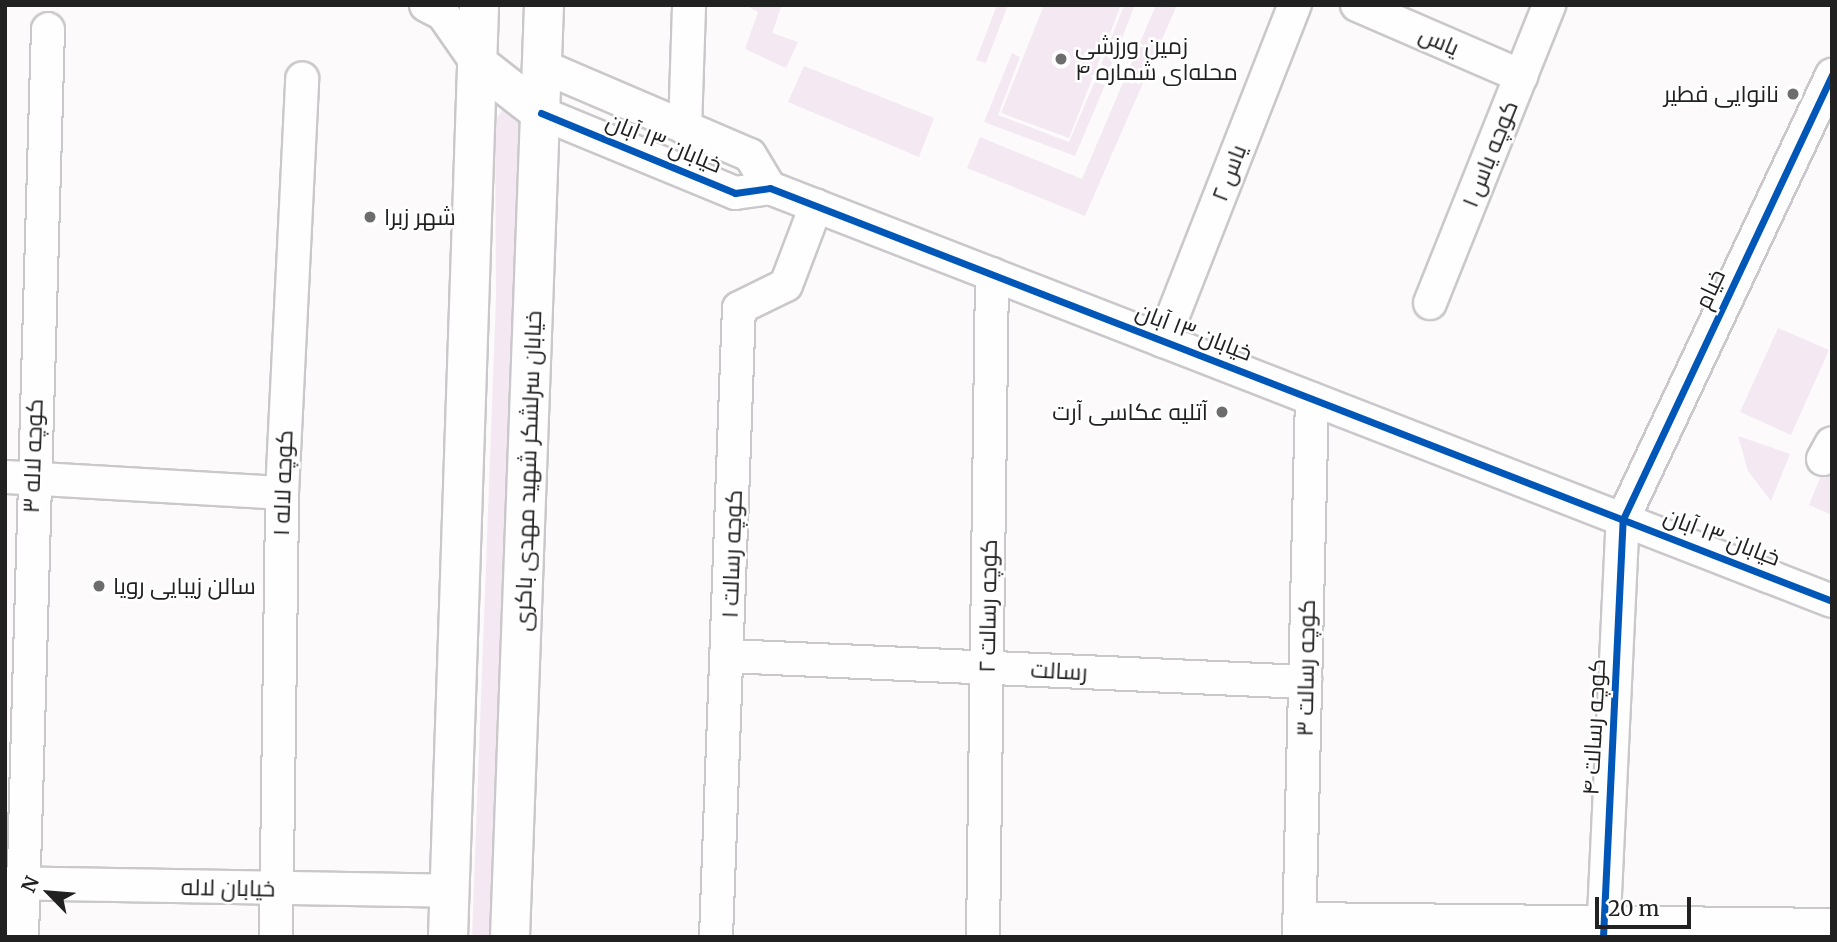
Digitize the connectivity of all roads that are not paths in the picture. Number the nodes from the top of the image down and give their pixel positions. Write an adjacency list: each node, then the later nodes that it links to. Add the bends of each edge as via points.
1 (426, 5): 9 (street, via 443,14)
2 (480, 5): 9 (main road)
3 (544, 5): 10 (main road, خیابان سرلشکر شهید مهدی باکری)
4 (689, 5): 15 (street)
5 (1295, 5): 20 (street, یاس ۲)
6 (1357, 5): 12 (street, یاس)
7 (1549, 5): 12 (street, کوچه یاس ۱)
8 (48, 29): 22 (street, کوچه لاله ۳)
9 (477, 63): 10 (main road); 14 (main road); 31 (main road)
10 (542, 66): 14 (main road, خیابان سرلشکر شهید مهدی باکری); 15 (street, خیابان ۱۳ آبان)
11 (1832, 75): 24 (street, خیام)
12 (1521, 76): 19 (street, کوچه یاس ۱)
13 (302, 78): 23 (street, کوچه لاله ۱)
14 (541, 113): 16 (street, خیابان ۱۳ آبان, via 735,193); 38 (main road, خیابان سرلشکر شهید مهدی باکری)
15 (685, 128): 16 (street, خیابان ۱۳ آبان, via 750,155)
16 (770, 188): 17 (street, خیابان ۱۳ آبان)
17 (816, 206): 18 (street, خیابان ۱۳ آبان); 26 (street, کوچه رسالت ۱, via 786,285 739,308)
18 (992, 274): 20 (street, خیابان ۱۳ آبان); 27 (street, کوچه رسالت ۲)
19 (1430, 303)
20 (1163, 341): 21 (street, خیابان ۱۳ آبان)
21 (1312, 399): 24 (street, خیابان ۱۳ آبان); 28 (street, کوچه رسالت ۳)
22 (18, 478): 23 (street); 29 (street, کوچه لاله ۳)
23 (282, 493): 30 (street, کوچه لاله ۱)
24 (1623, 519): 25 (street, خیابان ۱۳ آبان); 34 (street, کوچه رسالت ۴)
25 (1832, 601)
26 (728, 656): 27 (street, رسالت); 39 (street, کوچه رسالت ۱)
27 (987, 668): 28 (street, رسالت); 40 (street, کوچه رسالت ۲)
28 (1306, 682): 33 (street, کوچه رسالت ۳)
29 (14, 883): 30 (street, خیابان لاله); 35 (street, کوچه لاله ۳)
30 (276, 889): 31 (street, خیابان لاله); 36 (street, کوچه لاله ۱)
31 (450, 891): 37 (main road)
32 (1832, 925): 34 (street)
33 (1299, 928): 34 (street)
34 (1603, 930)
35 (22, 937)
36 (276, 937)
37 (449, 937)
38 (510, 937)
39 (716, 937)
40 (983, 937)

